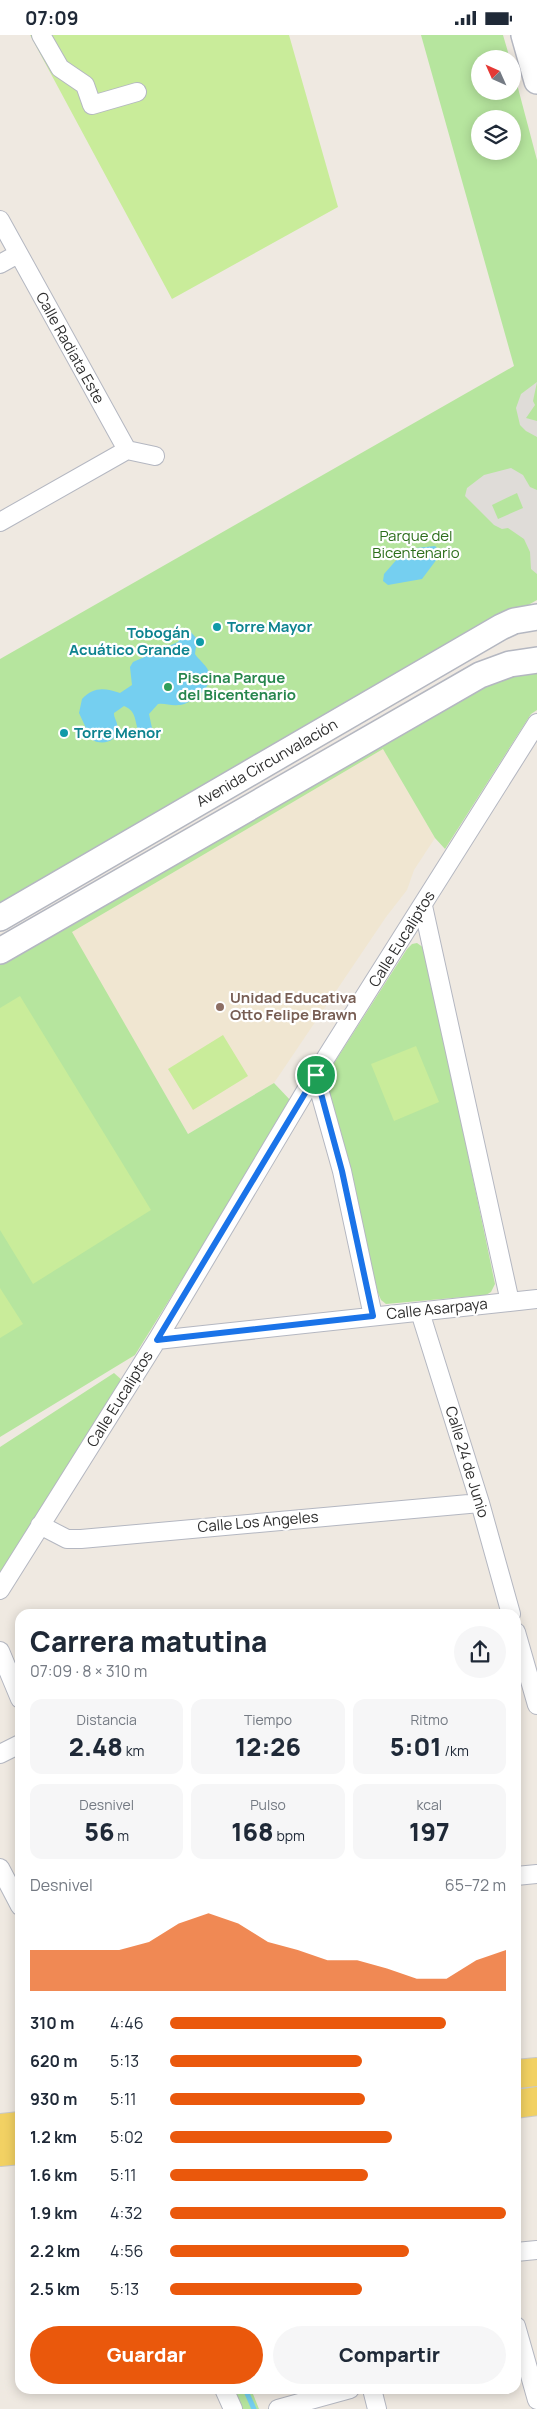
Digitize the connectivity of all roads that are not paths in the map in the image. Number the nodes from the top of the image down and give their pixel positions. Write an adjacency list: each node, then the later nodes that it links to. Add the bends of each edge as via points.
1 (42, 35): 4 (street, via 60,68 85,85 92,105)
2 (524, 35): 3 (main road)
3 (537, 81)
4 (137, 93)
5 (0, 220): 6 (street, Calle Radiata Este)
6 (18, 253): 7 (street); 8 (street, Calle Radiata Este)
7 (0, 263)
8 (127, 450): 9 (street); 10 (street)
9 (155, 456)
10 (0, 522)
11 (537, 608): 12 (street)
12 (525, 619): 16 (main road, Avenida Circunvalación)
13 (537, 660): 17 (main road, Avenida Circunvalación, via 510,663 480,675)
14 (537, 723): 15 (street, Calle Eucaliptos)
15 (422, 906): 18 (street, Calle Eucaliptos); 20 (street)
16 (0, 918)
17 (0, 951)
18 (316, 1075): 22 (street, via 342,1171); 23 (street, Calle Eucaliptos)
19 (537, 1299): 20 (street, Calle Asarpaya)
20 (510, 1302): 21 (street, Calle Asarpaya)
21 (420, 1311): 22 (street, Calle Asarpaya); 24 (street, Calle 24 de Junio)
22 (373, 1316): 23 (street, Calle Asarpaya)
23 (157, 1340): 25 (street, Calle Eucaliptos)
24 (480, 1503): 25 (street, Calle Los Angeles, via 81,1539 67,1539); 27 (street, Calle 24 de Junio)
25 (40, 1525): 26 (street, Calle Eucaliptos)
26 (0, 1590)
27 (510, 1609)
28 (0, 1651): 31 (street)
29 (521, 1666): 30 (street)
30 (524, 1686): 32 (street)
31 (15, 1687)
32 (537, 1705)
33 (15, 1746): 34 (street)
34 (0, 1754)
35 (0, 1868): 38 (street)
36 (537, 1874): 37 (street)
37 (521, 1876)
38 (15, 1896)
39 (537, 2072): 40 (main road)
40 (521, 2074)
41 (537, 2101): 42 (main road)
42 (521, 2103)
43 (15, 2126): 44 (main road)
44 (0, 2128)
45 (15, 2150): 46 (main road)
46 (0, 2152)
47 (537, 2250): 48 (street)
48 (521, 2252)
49 (521, 2336): 50 (street)
50 (531, 2356): 54 (street)
51 (226, 2394): 55 (street)
52 (332, 2394): 56 (street)
53 (373, 2394): 57 (street)
54 (537, 2399)
55 (233, 2409)
56 (278, 2409)
57 (377, 2409)

